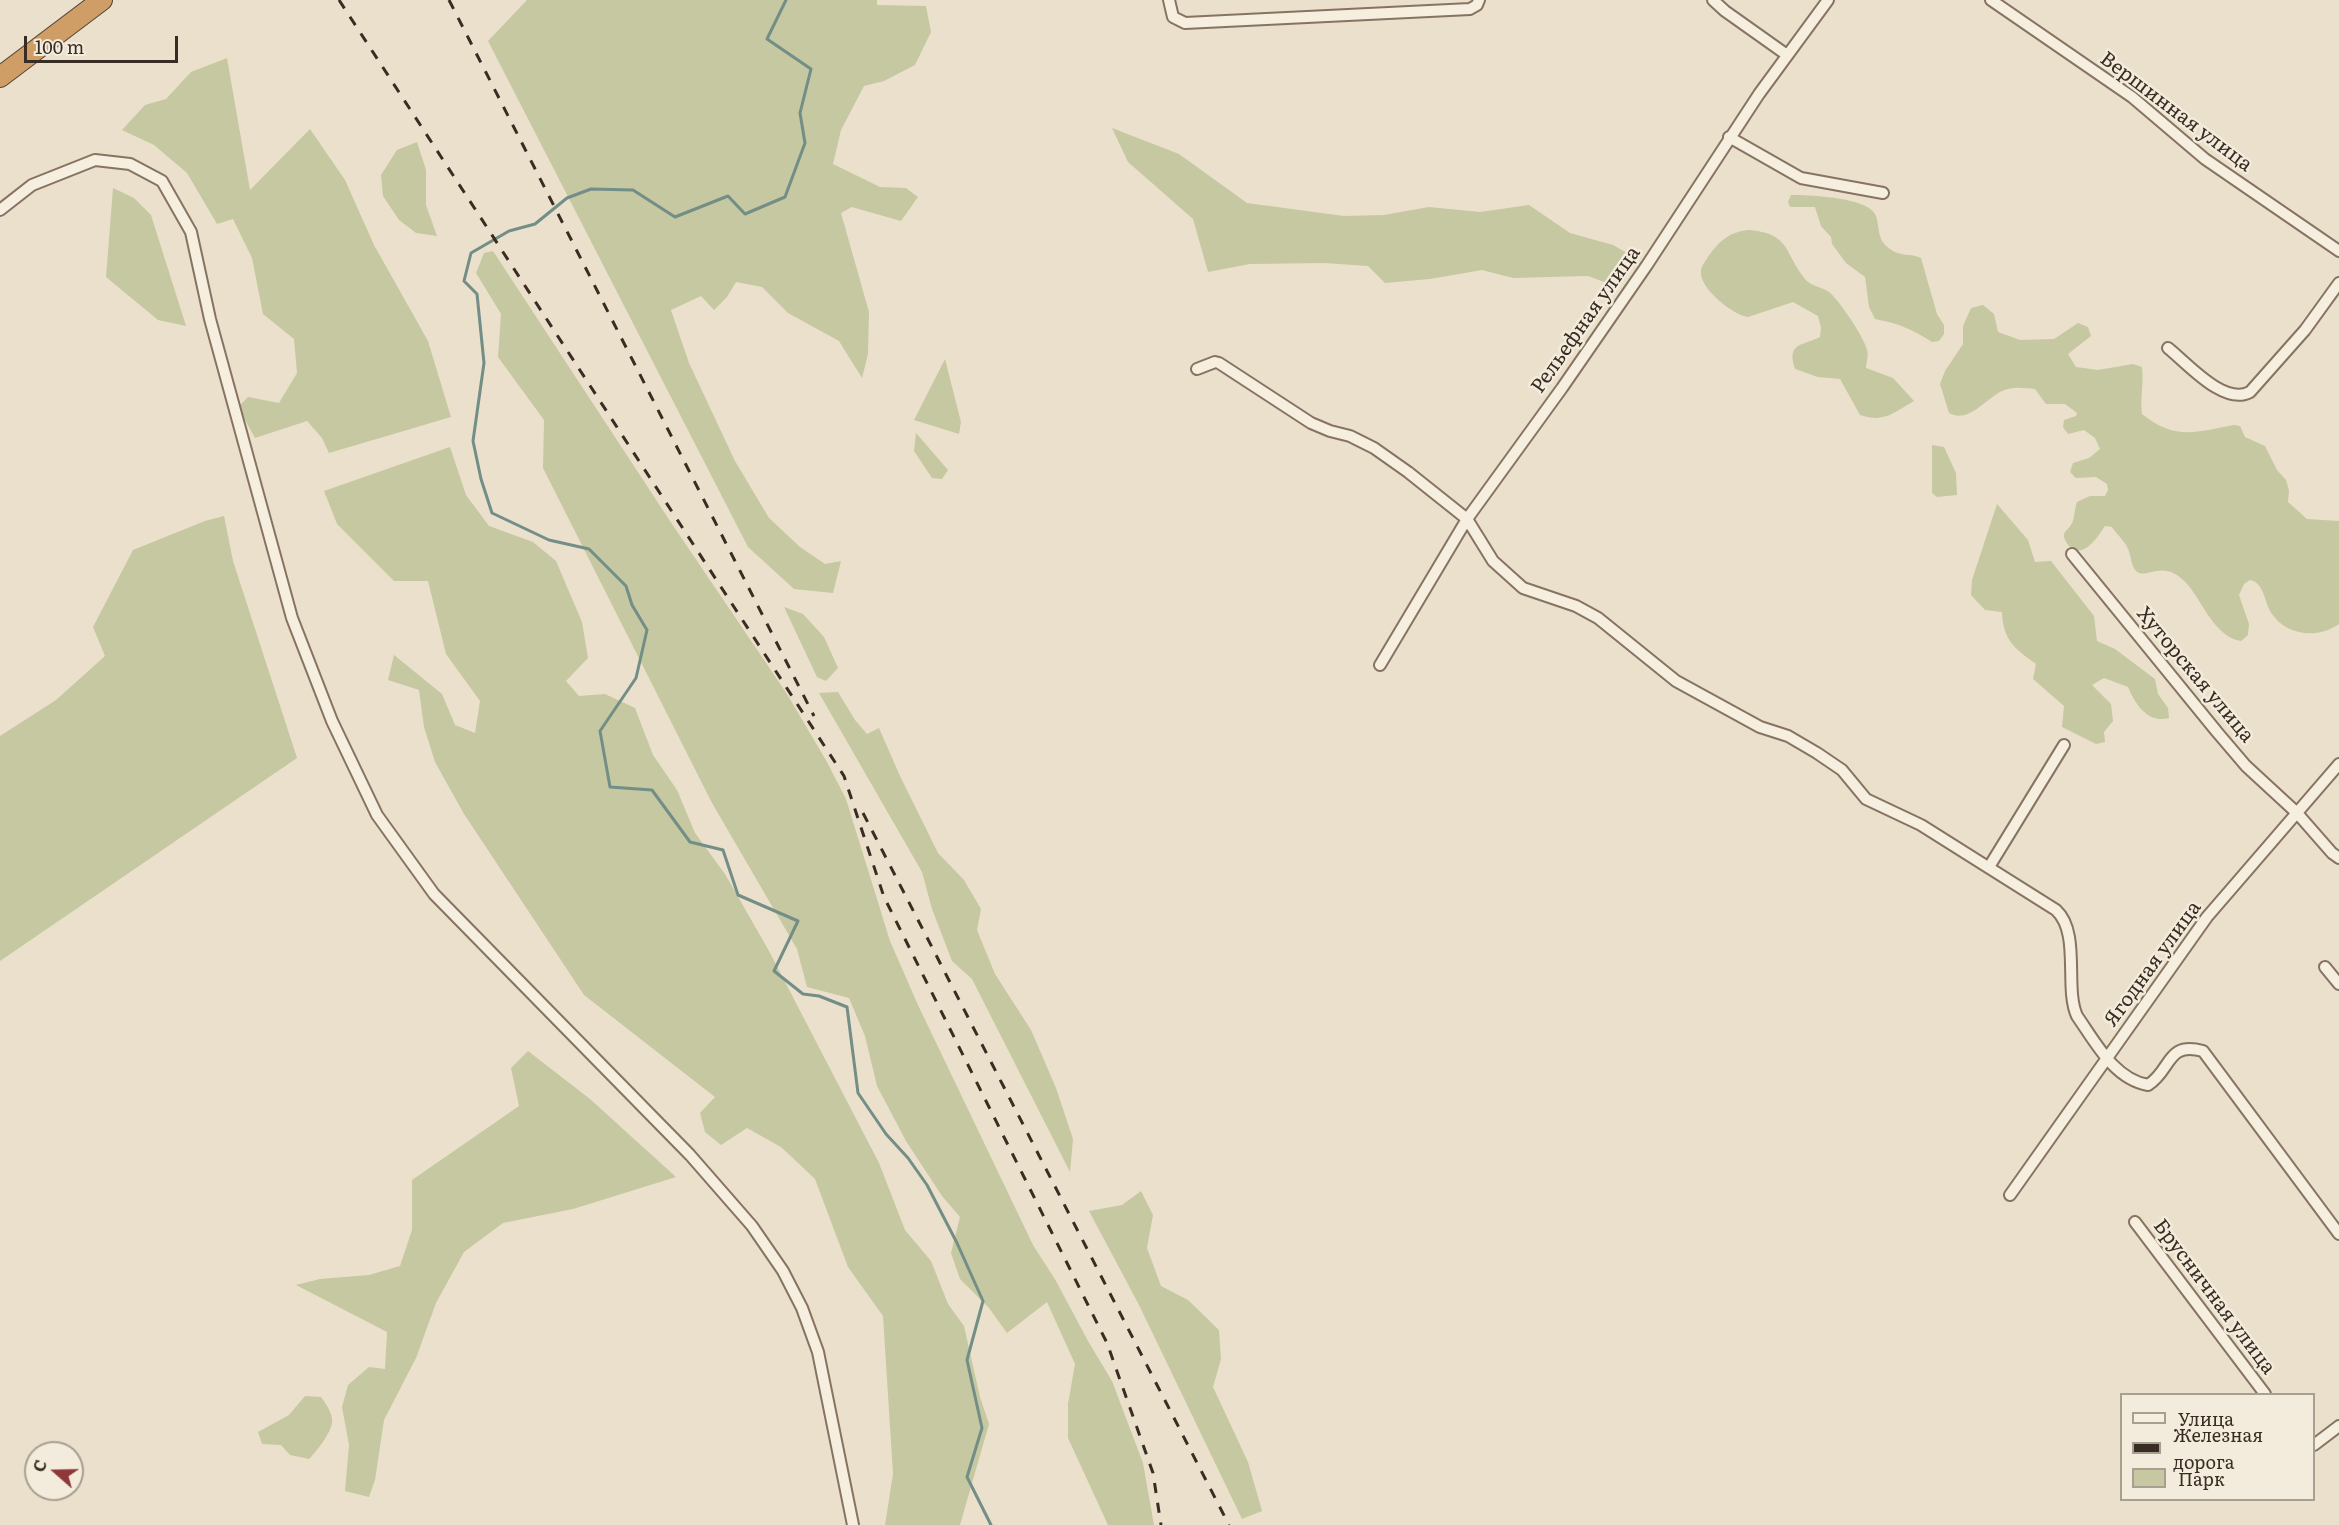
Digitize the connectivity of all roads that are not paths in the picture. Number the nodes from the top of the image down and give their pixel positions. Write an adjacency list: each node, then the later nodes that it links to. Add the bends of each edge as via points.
1 (1169, 0): 6 (street, via 1173,17 1185,23 1470,9)
2 (1713, 0): 7 (street)
3 (1828, 0): 7 (street, Рельефная улица)
4 (1991, 0): 12 (street, Вершинная улица, via 2132,98 2205,159)
5 (100, 1): 8 (highway)
6 (1478, 2)
7 (1787, 55): 9 (street, Рельефная улица)
8 (0, 77)
9 (1730, 137): 10 (street, via 1801,178); 16 (street, Рельефная улица, via 1621,303)
10 (1883, 193)
11 (0, 210): 33 (street, via 32,185 94,160 130,164 162,182 191,232 210,319 292,618 332,720 377,815 434,894 690,1155 752,1226 783,1271 818,1352)
12 (2339, 251)
13 (2339, 283): 14 (street, via 2305,330 2250,392 2242,396 2222,392)
14 (2168, 348)
15 (1197, 369): 16 (street, via 1220,363 1311,423 1374,447)
16 (1467, 519): 18 (street, Рельефная улица); 23 (street, via 1493,561 1522,588 1576,606 1598,618 1676,681 1817,753 1842,770 1866,799 1921,825)
17 (2072, 554): 21 (street, Хуторская улица, via 2246,766)
18 (1380, 665)
19 (2064, 745): 23 (street)
20 (2339, 764): 21 (street, Ягодная улица)
21 (2297, 813): 22 (street, Хуторская улица); 26 (street, Ягодная улица, via 2207,916)
22 (2339, 858)
23 (1989, 867): 26 (street, via 2062,915 2072,965 2073,1008)
24 (2325, 967): 25 (street)
25 (2339, 984)
26 (2109, 1058): 27 (street, Ягодная улица); 29 (street, via 2127,1079 2148,1085 2178,1050 2204,1052)
27 (2010, 1195)
28 (2135, 1222): 30 (street, Брусничная улица)
29 (2339, 1234)
30 (2263, 1393)
31 (2339, 1426): 32 (street)
32 (2315, 1444)
33 (853, 1525)

